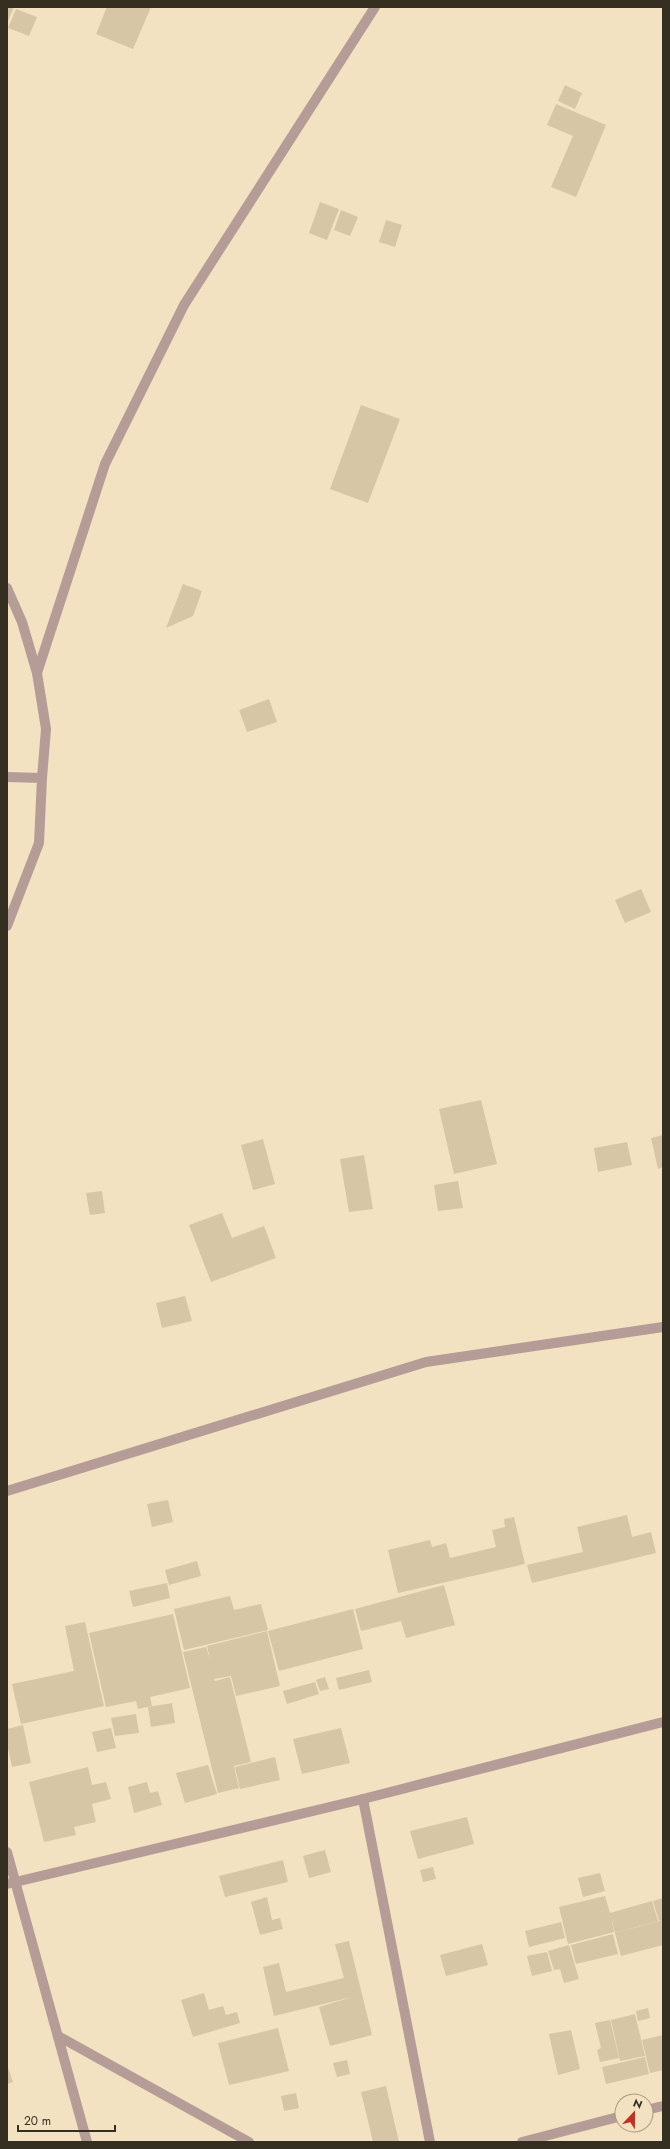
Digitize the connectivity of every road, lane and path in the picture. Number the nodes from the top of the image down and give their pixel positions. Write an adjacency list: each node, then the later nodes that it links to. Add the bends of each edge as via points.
1 (375, 7): 3 (street, via 184,305 104,464)
2 (7, 588): 3 (street, via 22,622)
3 (37, 673): 5 (street, via 46,729)
4 (7, 776): 5 (street)
5 (42, 778): 6 (street, via 39,843)
6 (7, 926)
7 (663, 1327): 8 (street, via 426,1362)
8 (7, 1490)
9 (663, 1722): 10 (street)
10 (363, 1799): 12 (street); 17 (street)
11 (7, 1852): 12 (street)
12 (11, 1883): 13 (street)
13 (58, 2036): 15 (street); 16 (street)
14 (614, 2118): 18 (street)
15 (87, 2142)
16 (249, 2142)
17 (430, 2142)
18 (522, 2142)

